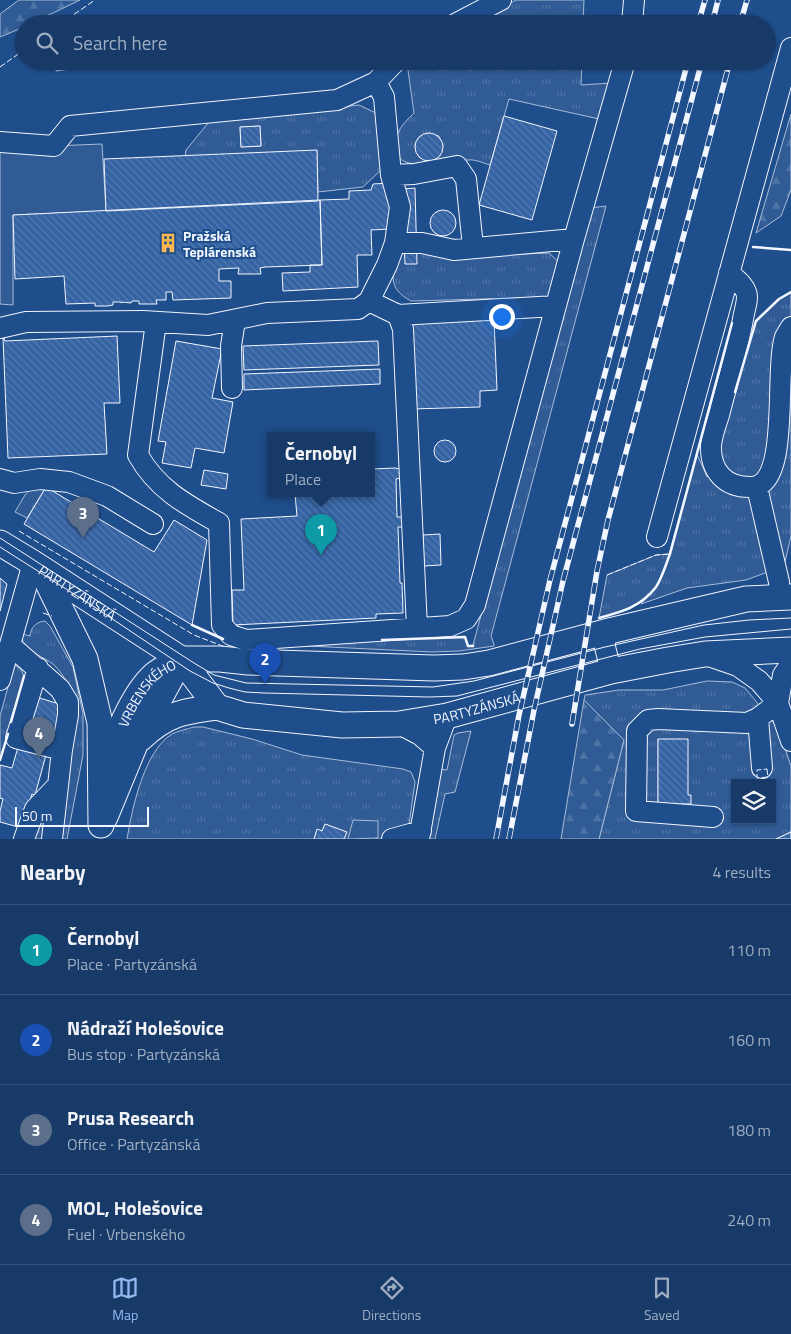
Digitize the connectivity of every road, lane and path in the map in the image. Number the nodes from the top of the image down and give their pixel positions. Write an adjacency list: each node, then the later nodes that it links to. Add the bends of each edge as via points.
1 (501, 0): 3 (street)
2 (634, 0): 4 (street)
3 (472, 15)
4 (633, 15)
5 (791, 48): 14 (street)
6 (387, 70): 8 (street)
7 (622, 70): 11 (street)
8 (376, 82): 9 (street, via 337,100 70,126 54,146); 10 (street, via 384,97)
9 (0, 142)
10 (390, 175): 12 (street, via 400,208); 13 (street, via 457,166 466,179)
11 (574, 239): 13 (street); 16 (street)
12 (395, 243): 13 (street, via 422,243 454,250); 15 (street)
13 (473, 247)
14 (729, 273): 24 (street, via 747,295 740,339 711,443 712,454 714,467 723,479 742,488); 26 (street)
15 (369, 301): 17 (street); 18 (street, via 358,308 267,313)
16 (556, 306): 17 (street); 30 (street, via 475,605 466,619 450,626)
17 (398, 314): 30 (street, via 403,329)
18 (235, 320): 19 (street, via 208,325); 22 (street, via 231,346)
19 (156, 322): 21 (street, via 26,322); 30 (street, via 138,455 147,471 175,498 218,523 222,625 231,635 246,640)
20 (791, 327): 24 (street, via 783,354 786,435 782,465 773,478)
21 (0, 328)
22 (232, 388)
23 (0, 479): 25 (street, via 14,483 40,479 69,482 107,496)
24 (757, 487): 29 (street, via 779,582)
25 (153, 524)
26 (657, 537)
27 (0, 543): 28 (main road, PARTYZÁNSKÁ)
28 (38, 566): 32 (street); 35 (main road, PARTYZÁNSKÁ); 52 (main road, VRBENSKÉHO, via 90,673 100,723)
29 (786, 597): 31 (main road, via 746,599)
30 (416, 628)
31 (605, 632): 35 (main road, via 463,667); 38 (street)
32 (10, 644): 37 (street); 39 (street)
33 (791, 650): 34 (main road, PARTYZÁNSKÁ)
34 (705, 654): 38 (main road, PARTYZÁNSKÁ); 40 (street, via 738,666 759,681)
35 (181, 659): 41 (main road, PARTYZÁNSKÁ); 46 (main road, VRBENSKÉHO); 52 (main road, VRBENSKÉHO, via 153,676 125,717 109,761)
36 (791, 663): 40 (street, via 782,675)
37 (38, 668): 48 (street, via 68,702); 48 (street, via 16,738)
38 (611, 671): 42 (main road, PARTYZÁNSKÁ)
39 (0, 680)
40 (778, 703): 43 (street); 45 (street)
41 (217, 707): 44 (main road, PARTYZÁNSKÁ, via 243,715 306,722); 46 (main road, VRBENSKÉHO, via 191,710 171,717 155,725)
42 (447, 716): 44 (main road, PARTYZÁNSKÁ); 47 (street)
43 (758, 718): 49 (street); 51 (street, via 747,723 653,719 637,731 636,811)
44 (399, 724): 47 (street)
45 (791, 741)
46 (136, 742): 52 (main road, VRBENSKÉHO)
47 (435, 748): 53 (street)
48 (62, 750): 50 (street)
49 (762, 768)
50 (58, 785): 54 (street, via 36,809); 55 (street)
51 (713, 817)
52 (100, 832)
53 (420, 835): 56 (street)
54 (24, 839)
55 (52, 839)
56 (392, 839)

